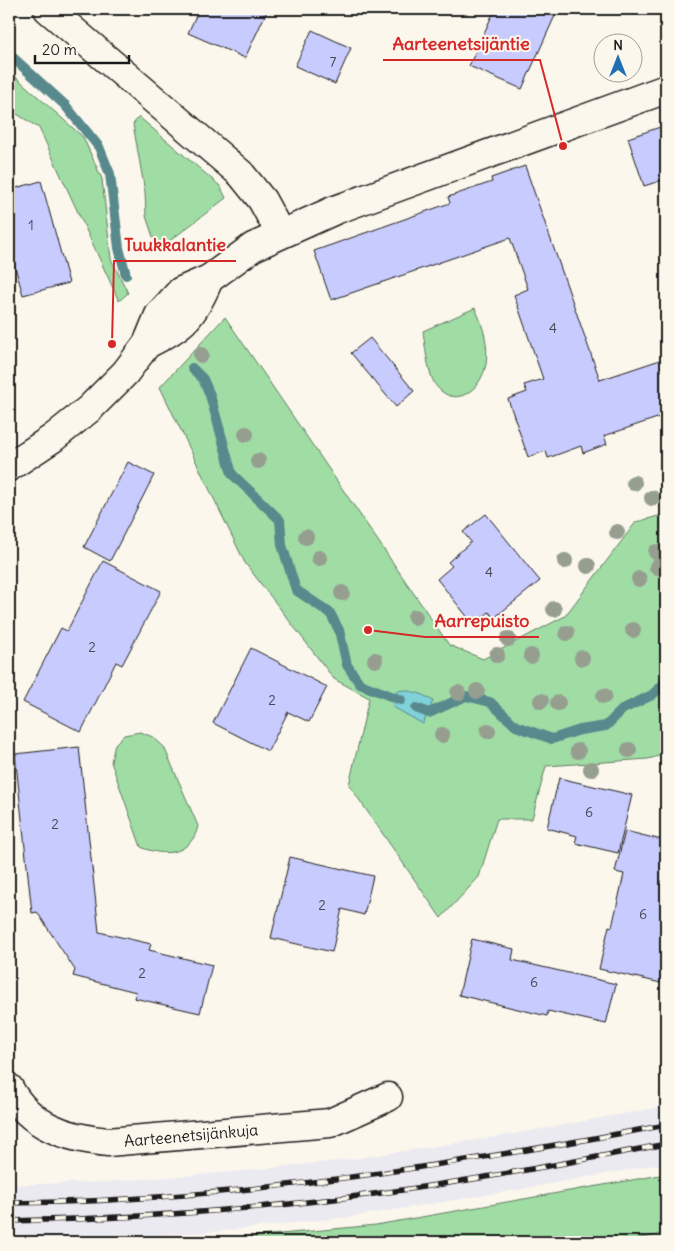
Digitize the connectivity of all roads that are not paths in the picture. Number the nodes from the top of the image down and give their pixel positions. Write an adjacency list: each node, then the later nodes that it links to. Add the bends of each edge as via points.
1 (48, 9): 3 (street, via 241,174 262,200)
2 (666, 88): 3 (street)
3 (280, 233): 4 (street, via 253,247 209,279 198,306 176,330 147,344 89,409 53,438)
4 (9, 466)
5 (9, 1088): 6 (street, Aarteenetsijänkuja, via 16,1101 32,1117 55,1131 79,1139 108,1142 330,1123)
6 (388, 1097)

